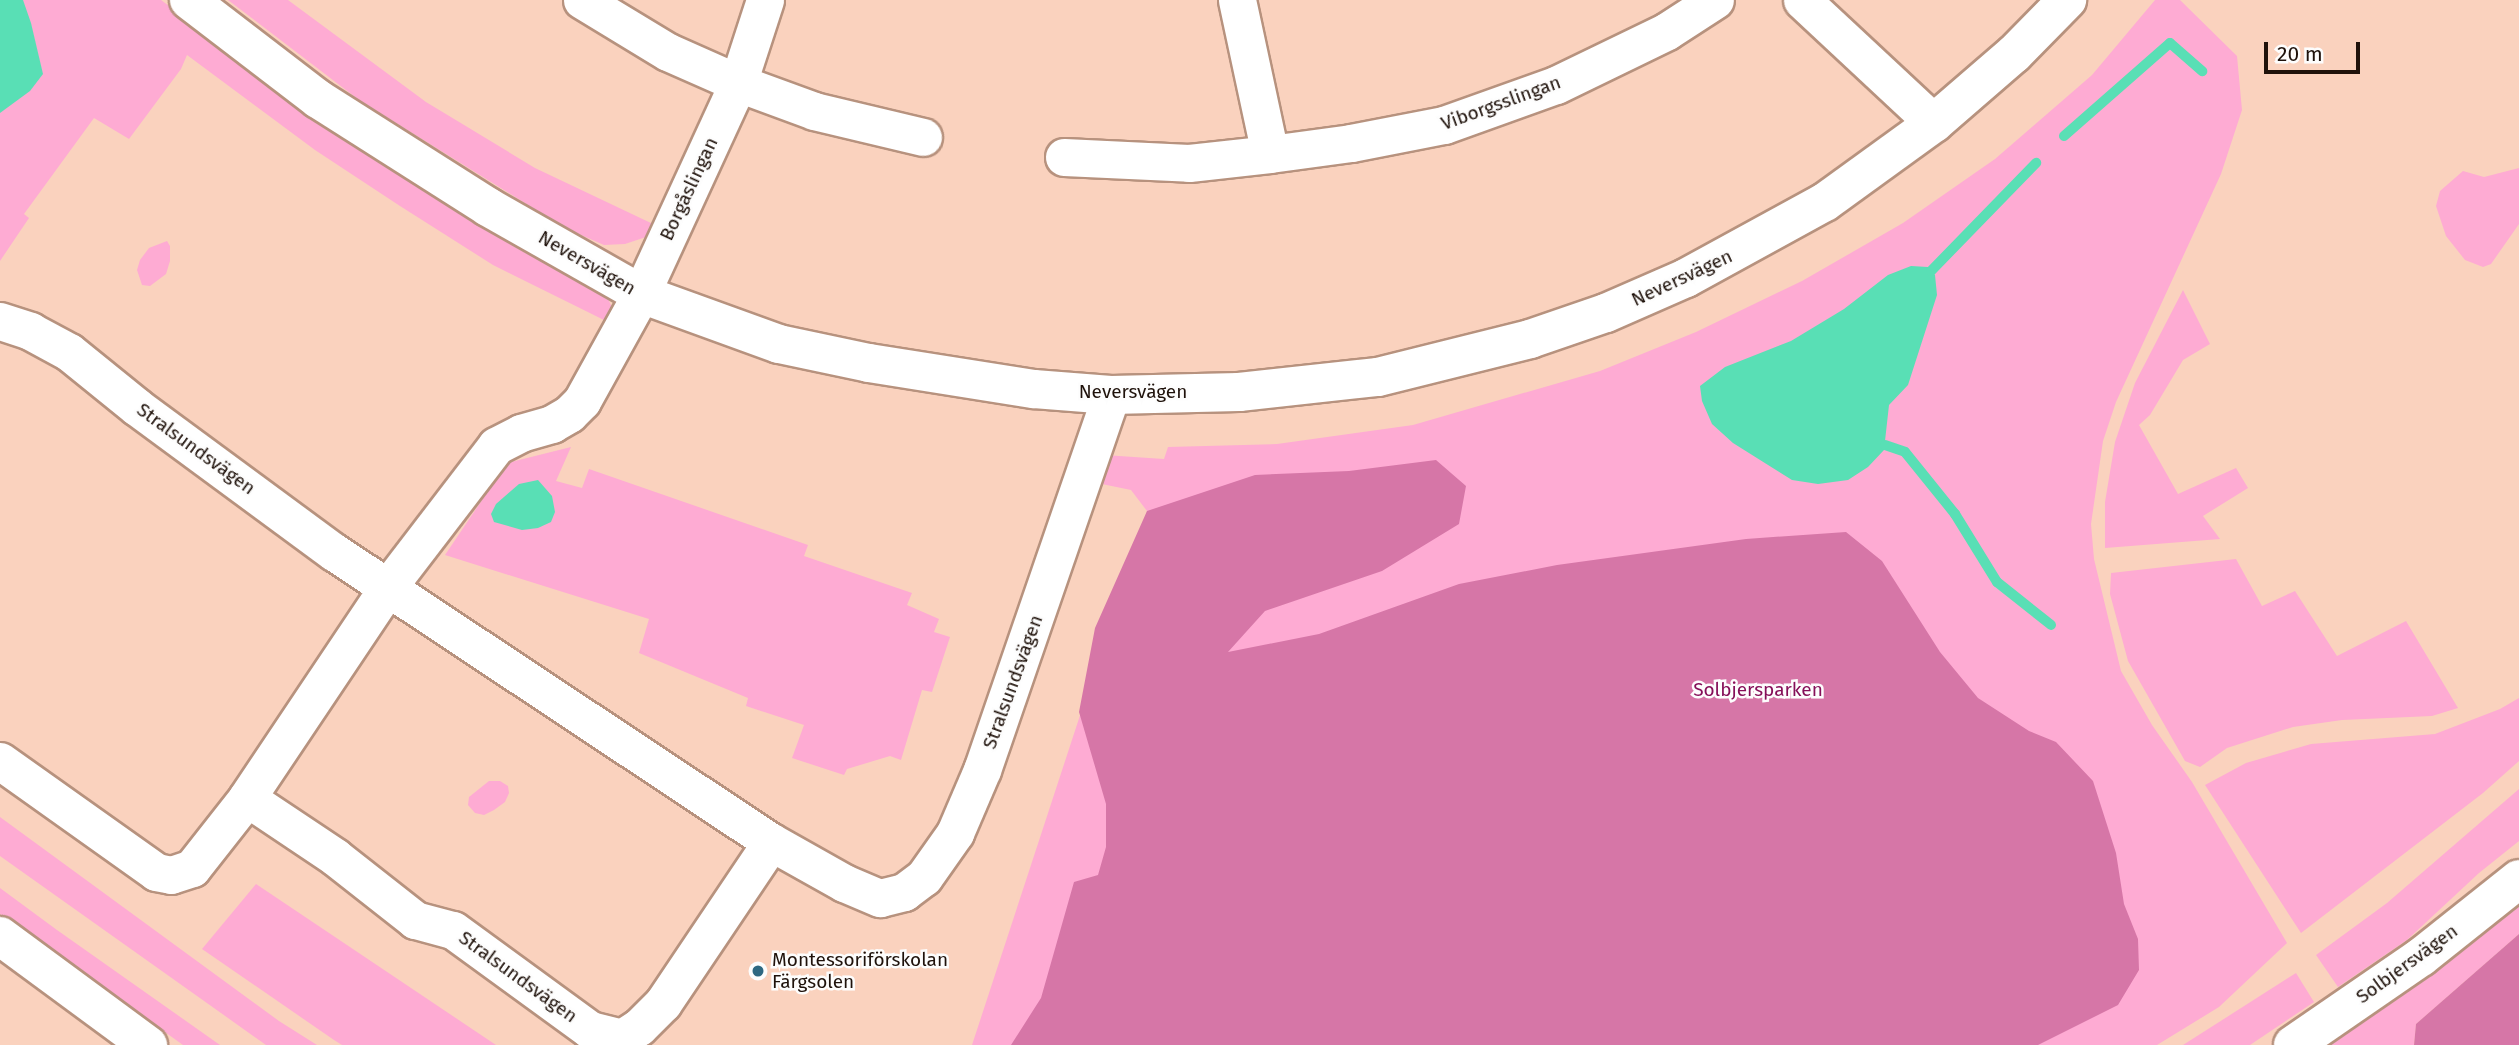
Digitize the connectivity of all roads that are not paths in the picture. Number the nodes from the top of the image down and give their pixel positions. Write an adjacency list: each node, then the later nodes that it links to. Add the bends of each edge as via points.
1 (190, 0): 13 (street, Neversvägen, via 318,99 488,207)
2 (582, 0): 8 (street, via 668,52)
3 (765, 0): 8 (street, Borgåslingan)
4 (1237, 0): 11 (street)
5 (1715, 0): 11 (street, Viborgsslingan, via 1668,31 1556,85 1444,125)
6 (1802, 0): 9 (street)
7 (2067, 0): 9 (street, Neversvägen)
8 (738, 83): 10 (street, via 814,111); 13 (street, Borgåslingan)
9 (1934, 124): 15 (street, Neversvägen, via 1825,202 1756,242 1606,313 1530,339 1378,377 1239,392)
10 (923, 137)
11 (1270, 154): 12 (street, Viborgsslingan, via 1189,163)
12 (1064, 157)
13 (641, 294): 15 (street, Neversvägen, via 779,344 1034,389); 16 (street, via 582,401 552,424 496,446)
14 (0, 321): 16 (street, Stralsundsvägen, via 69,352 148,416)
15 (1111, 395): 19 (street, Stralsundsvägen, via 982,770 956,833 924,877 904,892 880,898)
16 (388, 587): 18 (street); 19 (street, Stralsundsvägen)
17 (0, 761): 18 (street, via 156,872 171,876 192,868)
18 (247, 798): 19 (street, Stralsundsvägen, via 335,857 415,920 453,930 590,1030 622,1038 663,1003)
19 (771, 842)
20 (2519, 879): 25 (street, Solbjersvägen, via 2421,957)
21 (0, 936): 23 (street)
22 (0, 949): 23 (street)
23 (57, 979): 24 (street)
24 (149, 1045)
25 (2293, 1045)

